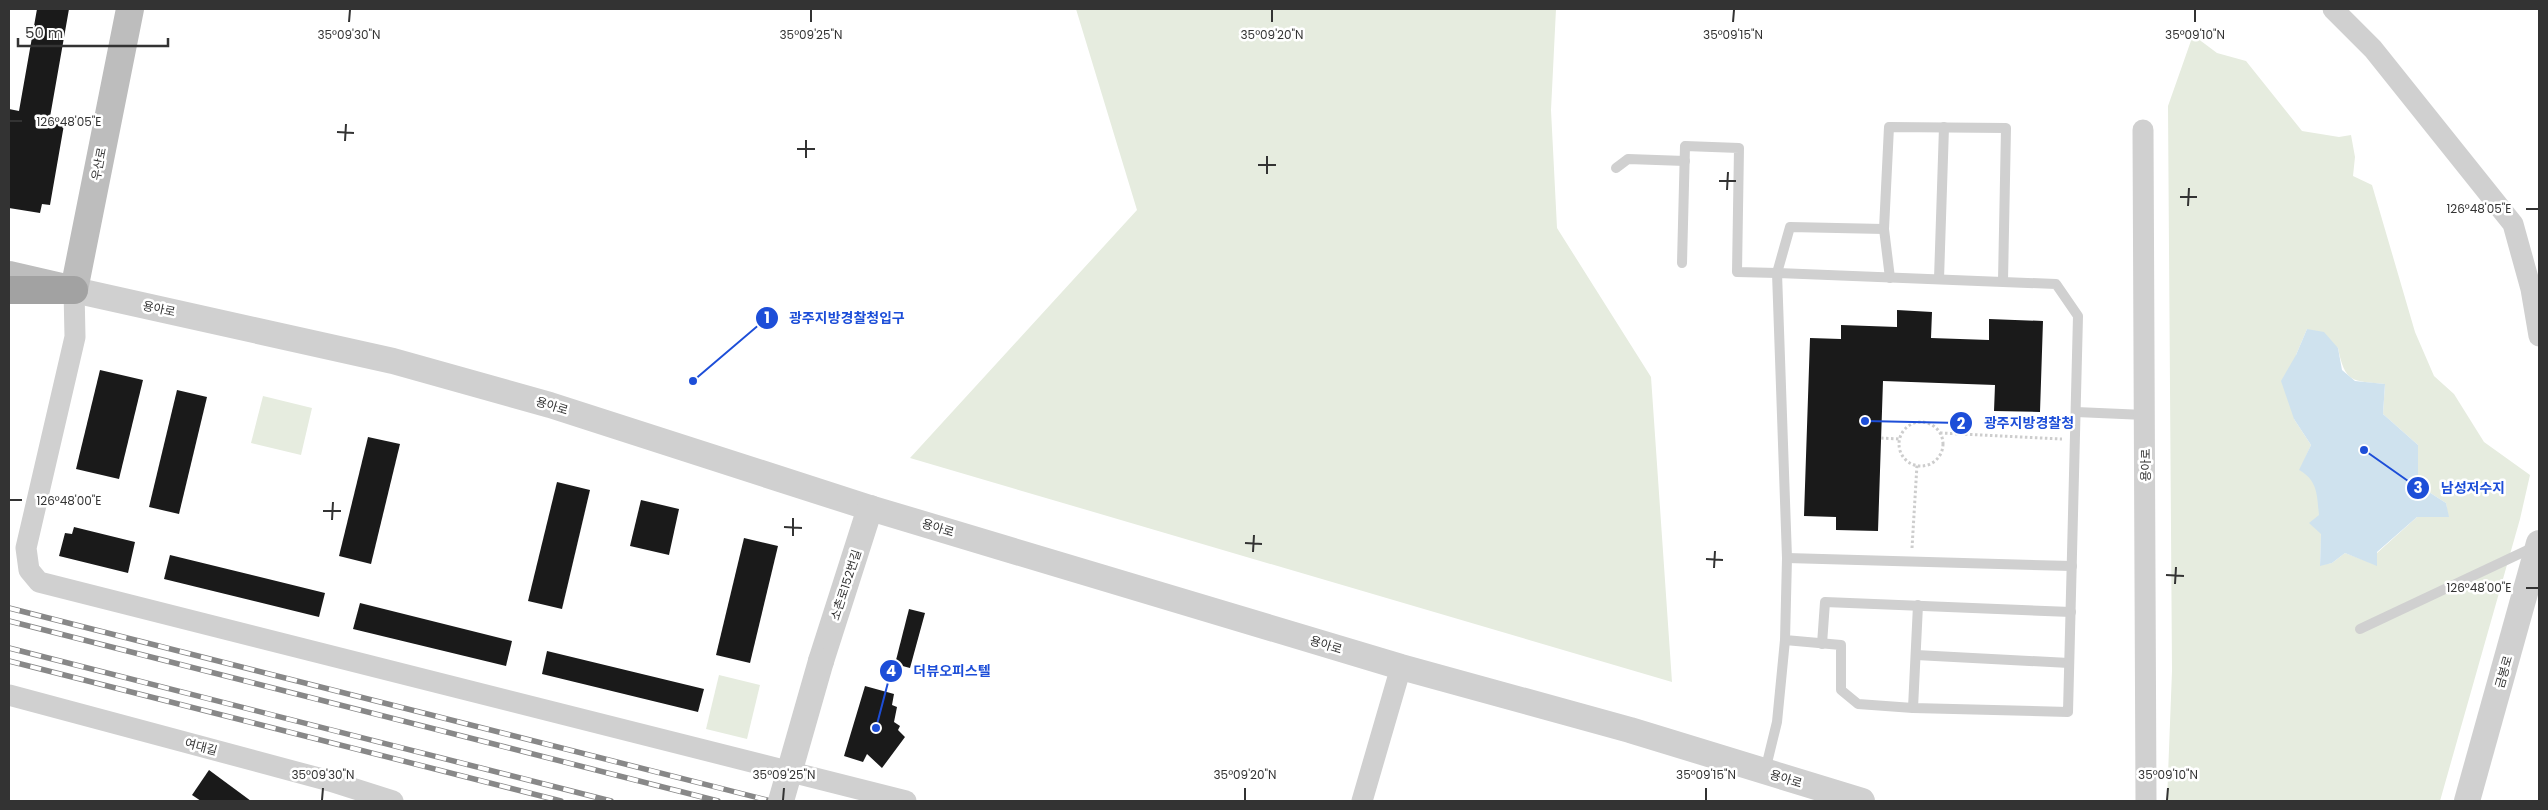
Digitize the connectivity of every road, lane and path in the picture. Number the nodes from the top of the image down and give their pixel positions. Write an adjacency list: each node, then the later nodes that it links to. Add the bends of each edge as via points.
1 (130, 9): 15 (main road, 우산로)
2 (2333, 9): 16 (street, via 2372,49 2513,224 2531,289)
3 (1944, 127): 7 (lane, via 1888,127); 12 (lane); 13 (lane, via 2006,128)
4 (2142, 130): 18 (street, 용아로)
5 (1685, 161): 6 (lane, via 1628,159); 8 (lane); 9 (lane, via 1685,146 1739,148 1737,272)
6 (1616, 168)
7 (1884, 229): 9 (lane, via 1790,227); 11 (lane)
8 (1682, 263)
9 (1777, 273): 11 (lane); 26 (lane)
10 (9, 275): 15 (main road, 용아로)
11 (1890, 278): 12 (lane)
12 (1939, 279): 13 (lane)
13 (2003, 281): 17 (lane, via 2056,284 2078,316)
14 (9, 290): 15 (highway)
15 (74, 290): 24 (street, 용아로, via 403,364 550,405); 44 (street, via 75,337 26,548 29,570 38,582)
16 (2539, 336)
17 (2076, 412): 18 (lane); 22 (lane)
18 (2146, 415): 47 (street, 용아로)
19 (1940, 433): 21 (path, via 1929,423 1914,423 1907,426); 22 (path); 23 (path, via 1942,448 1939,455 1928,464)
20 (1881, 438): 21 (path)
21 (1899, 439): 23 (path, via 1901,454)
22 (2075, 439): 28 (lane)
23 (1917, 465): 27 (path)
24 (870, 508): 37 (street, 용아로); 43 (street, 소촌로152번길, bridge)
25 (2539, 544): 29 (street, 금봉로); 32 (lane)
26 (1787, 558): 27 (lane); 33 (lane)
27 (1911, 561): 28 (lane)
28 (2072, 566): 31 (lane)
29 (2535, 581): 48 (street, 금봉로)
30 (1918, 605): 31 (lane); 34 (lane, via 1825,602); 35 (lane)
31 (2071, 612): 36 (lane)
32 (2360, 629)
33 (1785, 640): 34 (lane); 40 (lane, via 1777,722)
34 (1822, 644): 39 (lane, via 1841,645 1841,690 1858,704)
35 (1916, 654): 36 (lane); 39 (lane)
36 (2070, 663): 39 (lane, via 2068,712)
37 (1401, 667): 40 (street, 용아로, via 1630,730); 45 (street)
38 (9, 695): 41 (street, 여대길)
39 (1913, 708)
40 (1765, 772): 46 (street, 용아로)
41 (330, 791): 42 (street, 여대길)
42 (394, 801)
43 (781, 801)
44 (906, 801)
45 (1362, 801)
46 (1862, 801)
47 (2146, 801)
48 (2467, 801)

